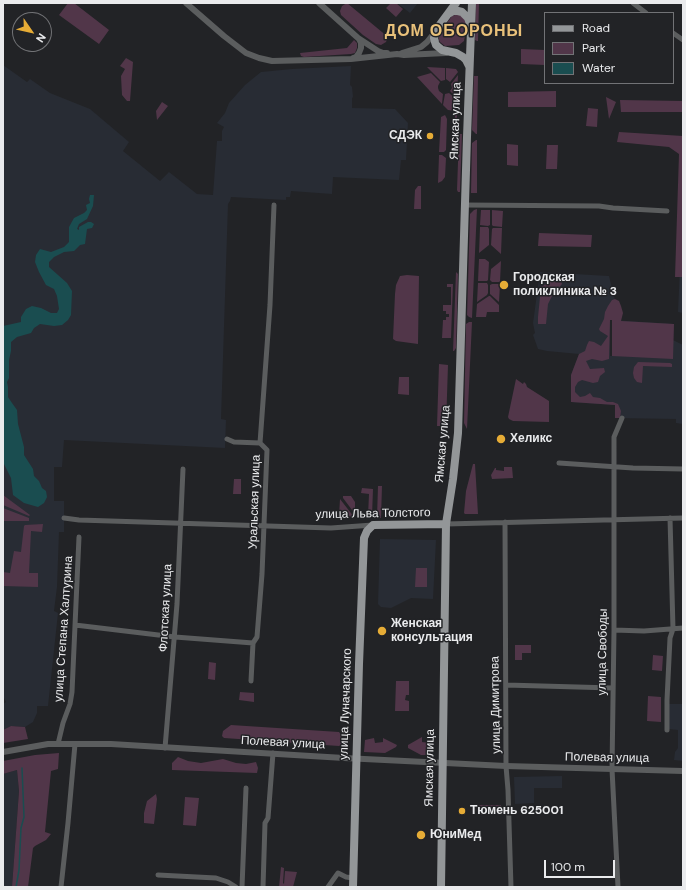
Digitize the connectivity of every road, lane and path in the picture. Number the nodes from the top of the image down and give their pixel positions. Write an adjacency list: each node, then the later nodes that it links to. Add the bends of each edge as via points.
1 (186, 3): 16 (street, via 235,45 259,58 272,61)
2 (319, 3): 12 (street)
3 (456, 3): 7 (main road)
4 (472, 3): 9 (main road, Ямская улица)
5 (633, 3): 6 (street)
6 (645, 12)
7 (446, 16): 8 (main road); 9 (main road, via 453,11 462,12 466,14)
8 (438, 27): 14 (main road, via 434,34 436,45); 15 (street, via 421,47)
9 (471, 27): 11 (main road, Ямская улица)
10 (674, 35): 13 (street)
11 (470, 36): 14 (main road, via 464,48); 17 (main road, Ямская улица)
12 (358, 38): 15 (street, via 383,53); 16 (street, via 361,48 356,57)
13 (683, 40)
14 (451, 52): 15 (street, via 404,56); 17 (main road, via 463,57)
15 (397, 54): 16 (street)
16 (351, 59)
17 (470, 68): 19 (main road, Ямская улица)
18 (274, 205): 23 (street, Уральская улица)
19 (465, 206): 20 (street, via 598,206); 34 (main road, Ямская улица, via 458,433)
20 (667, 211)
21 (622, 418): 25 (street, улица Свободы, via 614,437)
22 (227, 439): 23 (street, via 234,442)
23 (260, 443): 36 (street, Уральская улица, via 267,450)
24 (559, 463): 25 (street)
25 (614, 467): 27 (street); 31 (street, улица Свободы)
26 (183, 468): 33 (street, Флотская улица)
27 (683, 469)
28 (64, 518): 33 (street, улица Льва Толстого)
29 (670, 518): 30 (street, улица Льва Толстого); 31 (street, улица Льва Толстого); 39 (street)
30 (683, 518)
31 (614, 520): 32 (street, улица Льва Толстого); 41 (street, улица Свободы)
32 (505, 522): 34 (street, улица Льва Толстого); 45 (street, улица Димитрова)
33 (181, 523): 36 (street, улица Льва Толстого); 42 (street, Флотская улица)
34 (446, 524): 35 (main road, улица Льва Толстого); 54 (main road, Ямская улица)
35 (373, 525): 36 (street, улица Льва Толстого, via 331,528); 53 (main road, улица Луначарского, via 366,531 364,538)
36 (264, 526): 43 (street, Уральская улица, via 257,637)
37 (79, 537): 38 (street, улица Степана Халтурина)
38 (75, 625): 42 (street); 48 (street, улица Степана Халтурина, via 72,692)
39 (673, 628): 40 (street); 41 (street, via 644,631); 47 (street, via 670,638)
40 (683, 628)
41 (614, 630): 46 (street, улица Свободы)
42 (175, 636): 43 (street); 50 (street, Флотская улица)
43 (253, 643): 44 (street, Уральская улица)
44 (251, 681)
45 (506, 685): 46 (street); 55 (street, улица Димитрова)
46 (613, 688): 56 (street, улица Свободы)
47 (667, 730)
48 (58, 744): 49 (street, Полевая улица); 51 (street, Полевая улица)
49 (75, 744): 50 (street, Полевая улица); 61 (street)
50 (165, 748): 52 (street, Полевая улица)
51 (3, 752)
52 (273, 754): 53 (street, Полевая улица); 64 (street, via 268,818 265,823)
53 (356, 758): 54 (street, Полевая улица); 60 (main road, улица Луначарского)
54 (442, 762): 55 (street, Полевая улица); 67 (main road, Ямская улица)
55 (506, 766): 56 (street, Полевая улица); 68 (street, улица Димитрова)
56 (612, 769): 57 (street, Полевая улица); 69 (street, улица Свободы)
57 (683, 771)
58 (246, 788): 63 (street)
59 (158, 875): 62 (street, via 216,878)
60 (353, 878): 65 (street, via 338,873); 66 (main road, улица Луначарского)
61 (61, 887)
62 (236, 887)
63 (242, 887)
64 (263, 887)
65 (328, 887)
66 (353, 887)
67 (440, 887)
68 (511, 887)
69 (618, 887)

